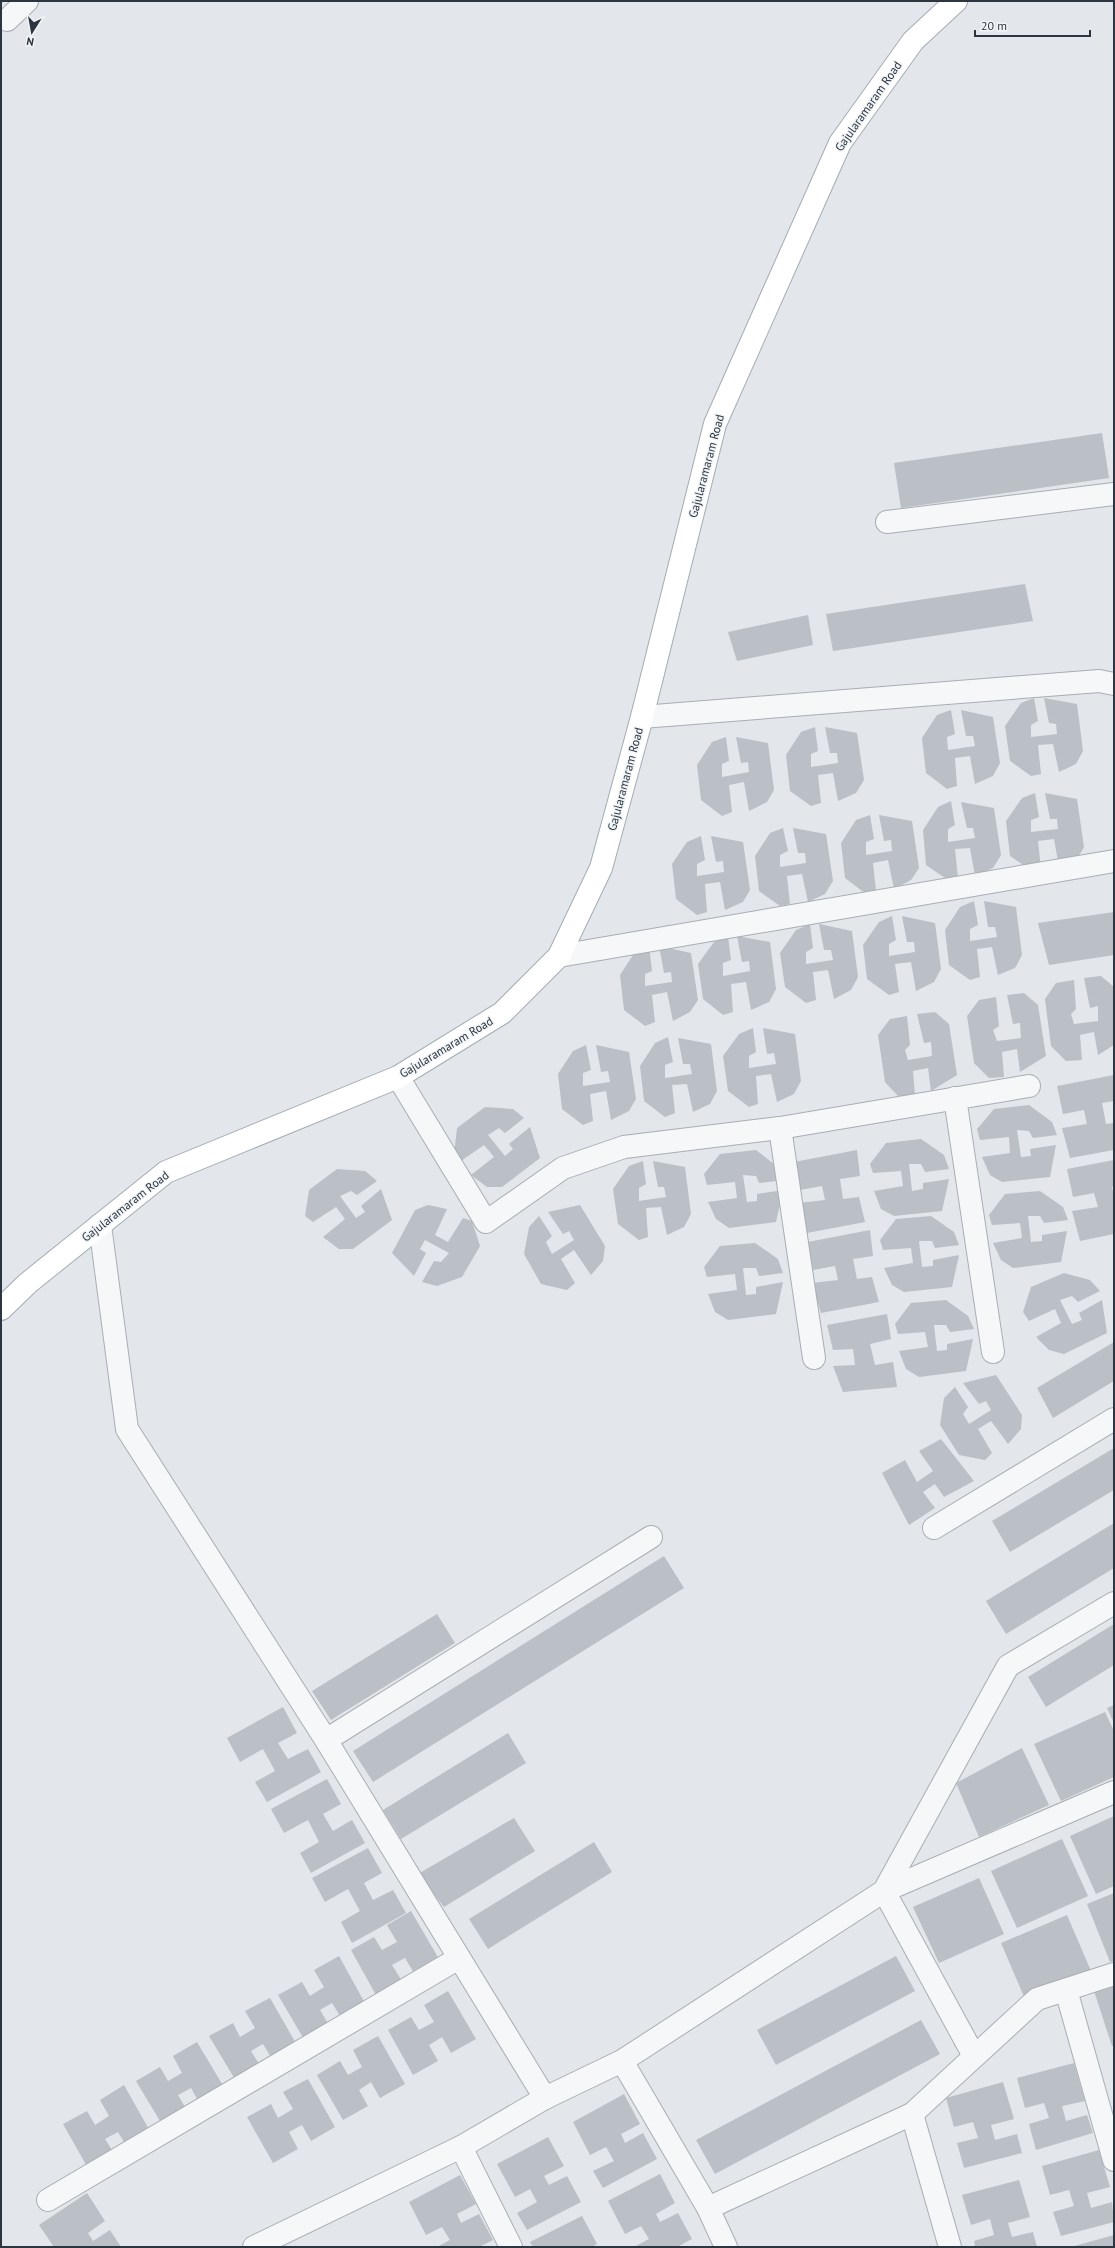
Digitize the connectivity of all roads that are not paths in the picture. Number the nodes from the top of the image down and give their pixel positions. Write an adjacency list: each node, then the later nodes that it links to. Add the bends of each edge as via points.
1 (28, 1): 3 (street)
2 (956, 1): 7 (main road, Gajularamaram Road, via 913,41 840,143 715,424)
3 (7, 20)
4 (1114, 494): 5 (street)
5 (887, 522)
6 (1114, 684): 7 (street, via 1099,681)
7 (642, 716): 9 (main road, Gajularamaram Road, via 601,868)
8 (1114, 860): 9 (street)
9 (559, 956): 10 (main road, Gajularamaram Road, via 502,1013)
10 (398, 1077): 13 (street, via 486,1222 563,1168 624,1147); 14 (main road, Gajularamaram Road, via 166,1172)
11 (1029, 1086): 12 (street)
12 (955, 1098): 13 (street); 16 (street)
13 (780, 1128): 17 (street)
14 (100, 1225): 15 (main road, Gajularamaram Road, via 28,1283); 22 (street, via 127,1429)
15 (1, 1309)
16 (993, 1352)
17 (814, 1358)
18 (1114, 1419): 19 (street)
19 (934, 1528)
20 (651, 1537): 22 (street)
21 (1114, 1603): 24 (street, via 1008,1666)
22 (326, 1740): 25 (street)
23 (1114, 1792): 24 (street)
24 (884, 1892): 28 (street); 29 (street)
25 (459, 1958): 30 (street); 34 (street)
26 (1114, 1974): 27 (street)
27 (1066, 1990): 28 (street, via 1037,1999); 33 (street)
28 (974, 2056): 31 (street)
29 (622, 2062): 30 (street); 35 (street)
30 (545, 2098): 32 (street)
31 (912, 2114): 35 (street); 39 (street)
32 (461, 2147): 36 (street); 37 (street)
33 (1114, 2160)
34 (48, 2200)
35 (708, 2208): 38 (street)
36 (254, 2247)
37 (511, 2247)
38 (726, 2247)
39 (950, 2247)

